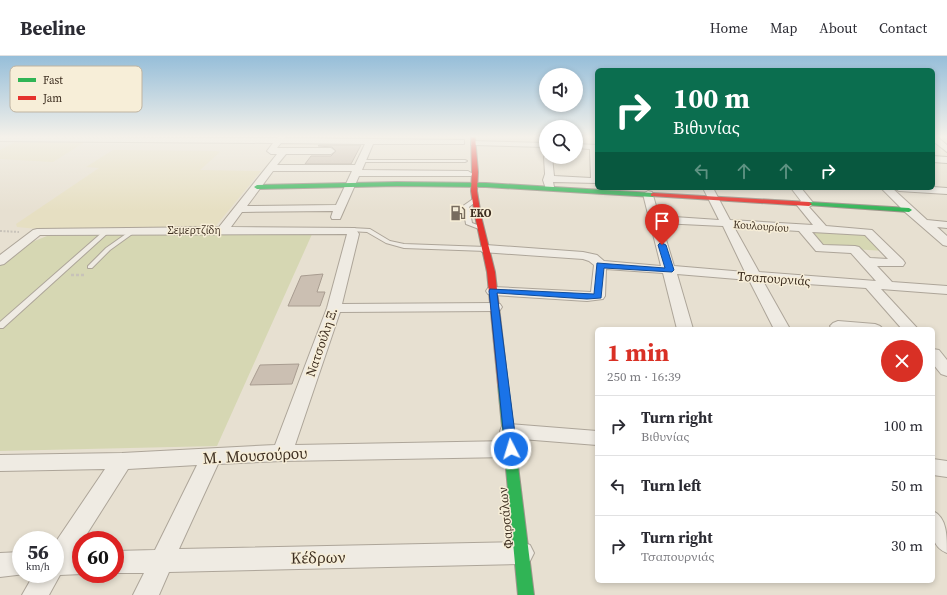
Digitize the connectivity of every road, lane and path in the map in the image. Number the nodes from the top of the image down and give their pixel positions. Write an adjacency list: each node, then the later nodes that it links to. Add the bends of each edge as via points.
1 (276, 161): 8 (street)
2 (339, 161): 8 (street)
3 (360, 161): 13 (street)
4 (373, 161): 10 (street)
5 (465, 161): 10 (main road, Φαρσάλων)
6 (475, 161): 10 (main road, Φαρσάλων)
7 (548, 164): 11 (street)
8 (271, 168): 12 (street)
9 (595, 175): 11 (street)
10 (472, 179): 11 (main road); 13 (main road); 38 (main road, Φαρσάλων)
11 (549, 180): 14 (main road)
12 (257, 186): 13 (main road); 24 (street)
13 (350, 186): 23 (street)
14 (595, 187)
15 (620, 190): 21 (main road)
16 (797, 190): 22 (street)
17 (888, 190): 25 (street)
18 (935, 190): 19 (street)
19 (947, 191)
20 (710, 193): 21 (main road); 22 (main road); 28 (street)
21 (648, 194): 26 (street)
22 (805, 204): 25 (main road); 34 (street)
23 (340, 208): 24 (street); 32 (street)
24 (241, 209): 31 (street)
25 (909, 210): 27 (street)
26 (655, 219): 28 (street, Κουλουρίου); 43 (street)
27 (925, 223): 29 (street); 37 (street)
28 (726, 224): 30 (street, Κουλουρίου); 46 (street)
29 (947, 224)
30 (804, 229): 34 (street, Κουλουρίου); 40 (street, via 820,248 854,250)
31 (223, 230): 32 (street, Σεμερτζίδη); 36 (street, Σεμερτζίδη)
32 (330, 230): 33 (street, Σεμερτζίδη)
33 (351, 230): 38 (lane, via 368,230 388,242 404,246); 52 (street, Νατσούλη Ξ., via 353,234)
34 (824, 230): 40 (street, Κουλουρίου, via 868,232 899,263)
35 (107, 231): 36 (street, Σεμερτζίδη); 39 (street, Σεμερτζίδη, via 37,232); 44 (lane)
36 (133, 231): 42 (lane, via 108,249)
37 (947, 242)
38 (486, 249): 41 (street, via 576,255 590,257); 50 (main road, Φαρσάλων)
39 (0, 261)
40 (865, 262): 48 (street)
41 (600, 265): 43 (street, Τσαπουρνιάς); 50 (street, via 598,296)
42 (90, 267)
43 (670, 270): 46 (street, Τσαπουρνιάς); 54 (street)
44 (57, 275): 45 (path); 53 (lane)
45 (93, 275)
46 (754, 276): 47 (street, Τσαπουρνιάς); 55 (street)
47 (870, 285): 48 (street, Τσαπουρνιάς); 58 (street)
48 (888, 286): 49 (street, Τσαπουρνιάς)
49 (947, 290)
50 (493, 291): 51 (main road, Φαρσάλων)
51 (495, 307): 52 (street); 64 (main road, Φαρσάλων)
52 (334, 308): 65 (street, Νατσούλη Ξ.)
53 (0, 326)
54 (684, 327)
55 (781, 327)
56 (839, 327): 57 (street)
57 (850, 327)
58 (908, 327)
59 (935, 350): 60 (street)
60 (947, 350)
61 (935, 356): 62 (street)
62 (947, 370)
63 (595, 438): 64 (street, Μ. Μουσούρου)
64 (510, 440): 65 (street, Μ. Μουσούρου); 74 (main road, Φαρσάλων)
65 (282, 452): 66 (street, Μ. Μουσούρου)
66 (211, 457): 67 (street, Μ. Μουσούρου); 75 (street)
67 (122, 461): 68 (street, Μ. Μουσούρου); 73 (street)
68 (0, 463)
69 (935, 468): 70 (street)
70 (947, 469)
71 (935, 524): 72 (street)
72 (947, 542)
73 (64, 550)
74 (522, 553): 75 (street, Κέδρων); 82 (main road, Φαρσάλων)
75 (162, 560): 76 (street, Κέδρων); 81 (street)
76 (124, 562)
77 (12, 564): 78 (street)
78 (0, 565)
79 (42, 583): 80 (street)
80 (35, 595)
81 (146, 595)
82 (526, 595)

